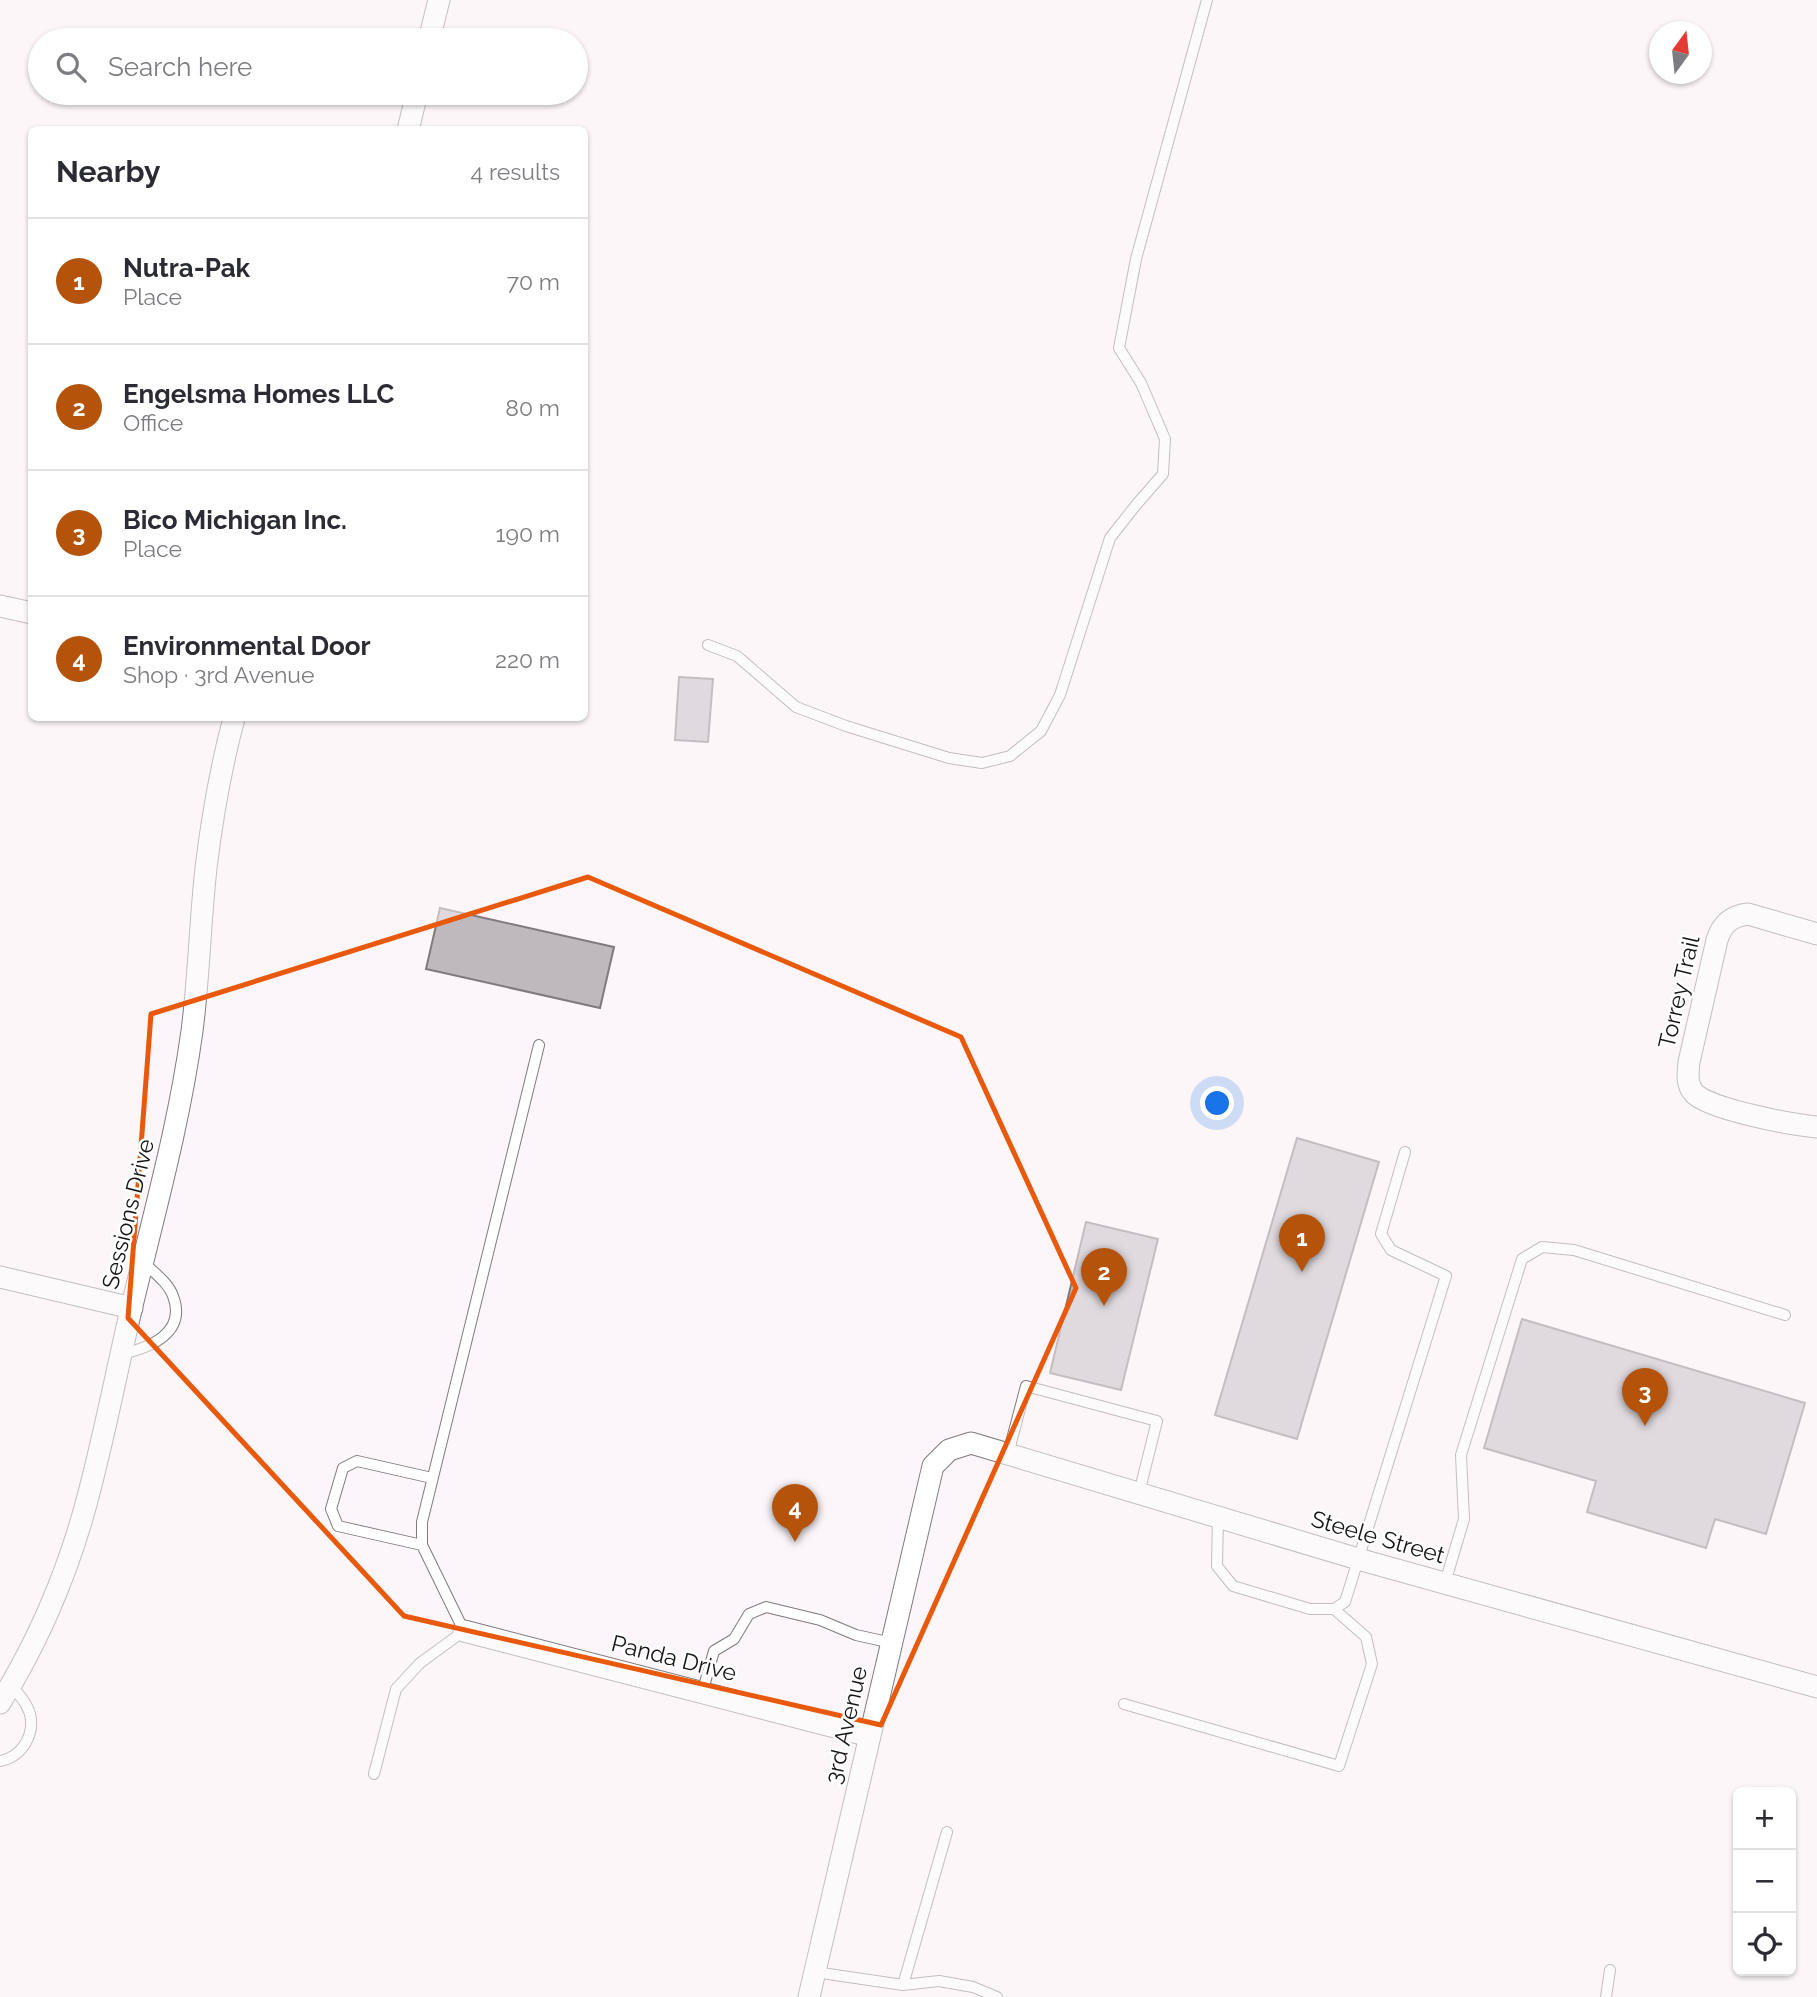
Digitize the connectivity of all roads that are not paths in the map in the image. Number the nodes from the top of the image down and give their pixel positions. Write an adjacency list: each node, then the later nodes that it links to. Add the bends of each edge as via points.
1 (439, 0): 3 (street)
2 (1206, 0): 8 (lane, via 1136,259 1119,348 1166,439 1163,474 1110,538 1060,695 1041,731 1010,756 982,763 949,758 796,707 737,656)
3 (432, 28)
4 (414, 105): 5 (street)
5 (409, 126)
6 (0, 606): 7 (street)
7 (28, 612)
8 (708, 645)
9 (233, 721): 14 (street, Sessions Drive, via 211,835 183,1088)
10 (1817, 934): 12 (street, Torrey Trail, via 1748,914 1728,921 1720,930 1687,1077 1696,1096 1707,1102 1772,1121)
11 (539, 1045): 21 (lane)
12 (1817, 1127)
13 (1405, 1152): 25 (lane, via 1381,1234 1391,1250 1446,1276)
14 (143, 1262): 16 (street, Sessions Drive); 18 (lane, via 173,1297 173,1322 153,1345)
15 (0, 1277): 16 (street)
16 (132, 1308): 18 (street, Sessions Drive)
17 (1785, 1315): 26 (lane, via 1574,1250 1542,1247 1522,1259 1461,1455 1464,1519)
18 (121, 1354): 32 (street, Sessions Drive, via 78,1534 46,1615)
19 (1008, 1454): 20 (street, Steele Street, via 971,1443 949,1450); 22 (street, Steele Street); 22 (lane, via 1026,1386 1157,1421)
20 (933, 1466): 29 (street, 3rd Avenue)
21 (432, 1478): 24 (lane); 24 (lane, via 357,1461 343,1468 331,1509 338,1526)
22 (1139, 1493): 23 (street, Steele Street)
23 (1218, 1517): 25 (street, Steele Street); 27 (lane, via 1217,1566 1233,1586 1310,1609)
24 (422, 1545): 28 (lane)
25 (1358, 1559): 26 (street, Steele Street); 27 (lane, via 1345,1602)
26 (1445, 1583): 30 (street, Steele Street)
27 (1334, 1609): 33 (lane, via 1366,1637 1372,1664 1339,1766)
28 (464, 1631): 31 (street, Panda Drive); 36 (lane, via 420,1663 396,1689)
29 (892, 1643): 31 (lane, via 766,1607 749,1614 734,1639 714,1651); 34 (street, 3rd Avenue)
30 (1817, 1687)
31 (702, 1693): 34 (street, Panda Drive)
32 (6, 1694): 35 (lane, via 27,1706 29,1732 22,1749)
33 (1124, 1704)
34 (870, 1736): 39 (street, 3rd Avenue)
35 (0, 1761)
36 (374, 1774)
37 (947, 1832): 40 (lane)
38 (1610, 1970): 43 (lane)
39 (815, 1972): 40 (lane); 41 (street, 3rd Avenue)
40 (903, 1984): 42 (lane, via 939,1981)
41 (809, 1997)
42 (997, 1997)
43 (1606, 1997)

